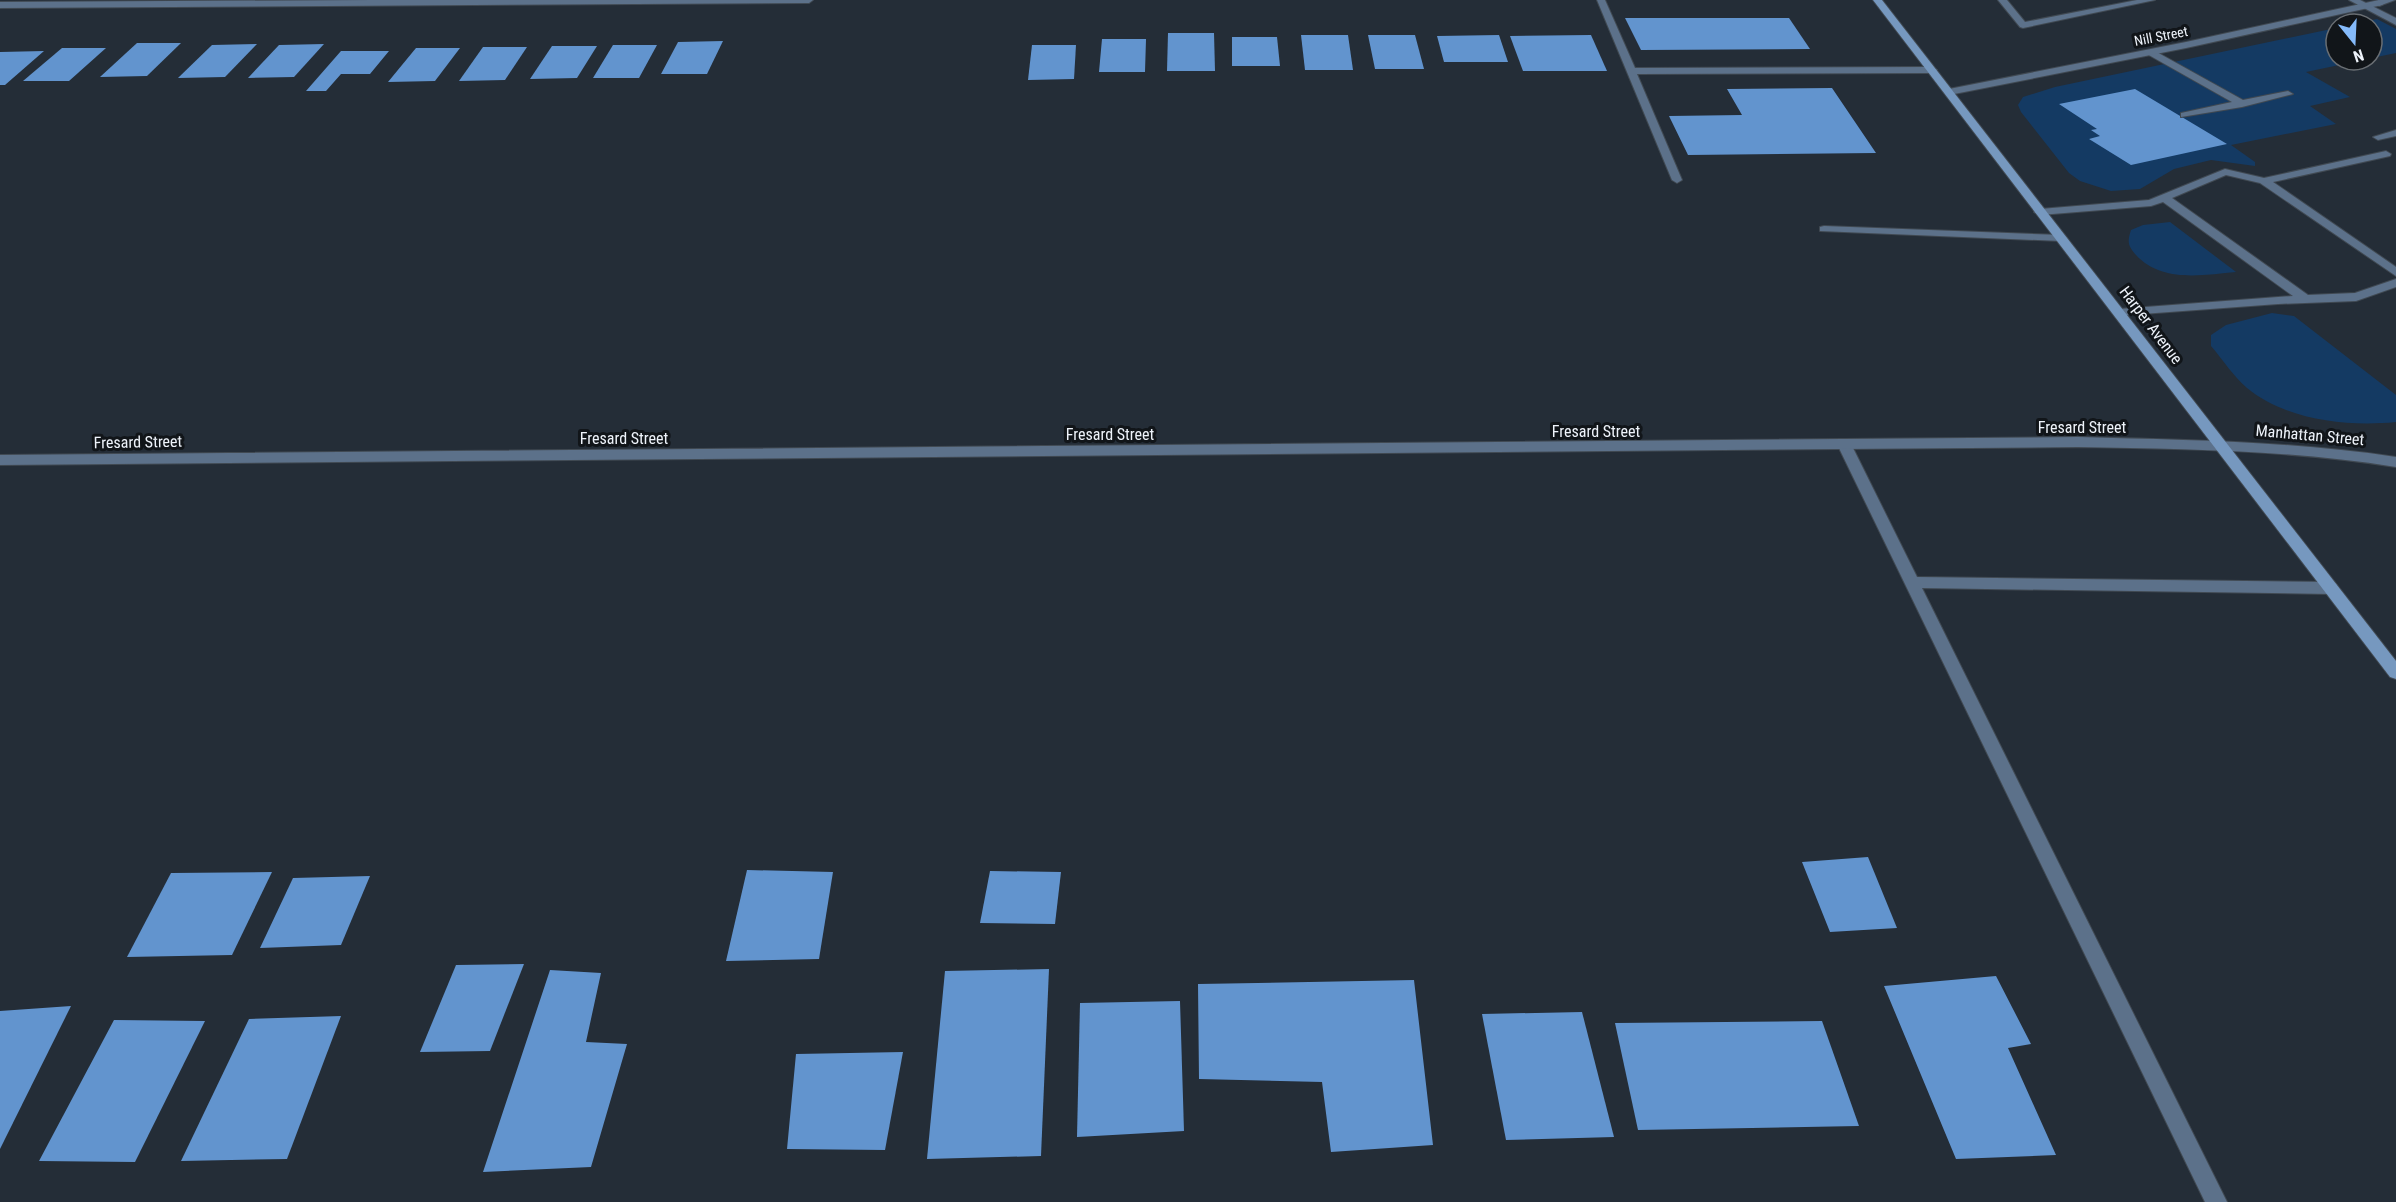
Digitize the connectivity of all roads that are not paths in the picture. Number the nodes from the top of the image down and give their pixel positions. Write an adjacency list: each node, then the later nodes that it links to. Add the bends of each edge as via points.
1 (809, 0): 8 (street)
2 (1601, 0): 13 (street)
3 (1877, 0): 12 (main road, Harper Avenue)
4 (2002, 0): 5 (street, via 2023,25)
5 (2151, 0)
6 (2353, 0): 9 (street)
7 (2391, 0): 9 (street, Nill Street)
8 (0, 4)
9 (2364, 6): 10 (street); 11 (street, Nill Street)
10 (2396, 22)
11 (2150, 52): 14 (street, Nill Street); 16 (street)
12 (1932, 70): 13 (street); 14 (main road, Harper Avenue)
13 (1632, 72): 21 (street)
14 (1949, 92): 24 (main road, Harper Avenue)
15 (2288, 94): 16 (street)
16 (2242, 104): 17 (street)
17 (2185, 115)
18 (2396, 133): 19 (street)
19 (2378, 137)
20 (2386, 154): 22 (street)
21 (1677, 180)
22 (2264, 181): 23 (street, via 2225,172); 27 (street)
23 (2164, 198): 24 (street, via 2151,203); 29 (street)
24 (2040, 212): 26 (main road, Harper Avenue)
25 (1824, 230): 26 (street)
26 (2061, 238): 30 (main road, Harper Avenue)
27 (2396, 272)
28 (2396, 283): 29 (street, via 2356,297)
29 (2305, 299): 30 (street)
30 (2119, 313): 31 (main road, Harper Avenue)
31 (2220, 445): 32 (street, Fresard Street, via 2078,442); 34 (street, Manhattan Street, via 2340,453); 36 (main road, Harper Avenue)
32 (1845, 446): 33 (street, Fresard Street); 35 (street)
33 (0, 460)
34 (2396, 462)
35 (1912, 582): 36 (street); 38 (street)
36 (2331, 588): 37 (main road, Harper Avenue)
37 (2396, 673)
38 (2216, 1202)

